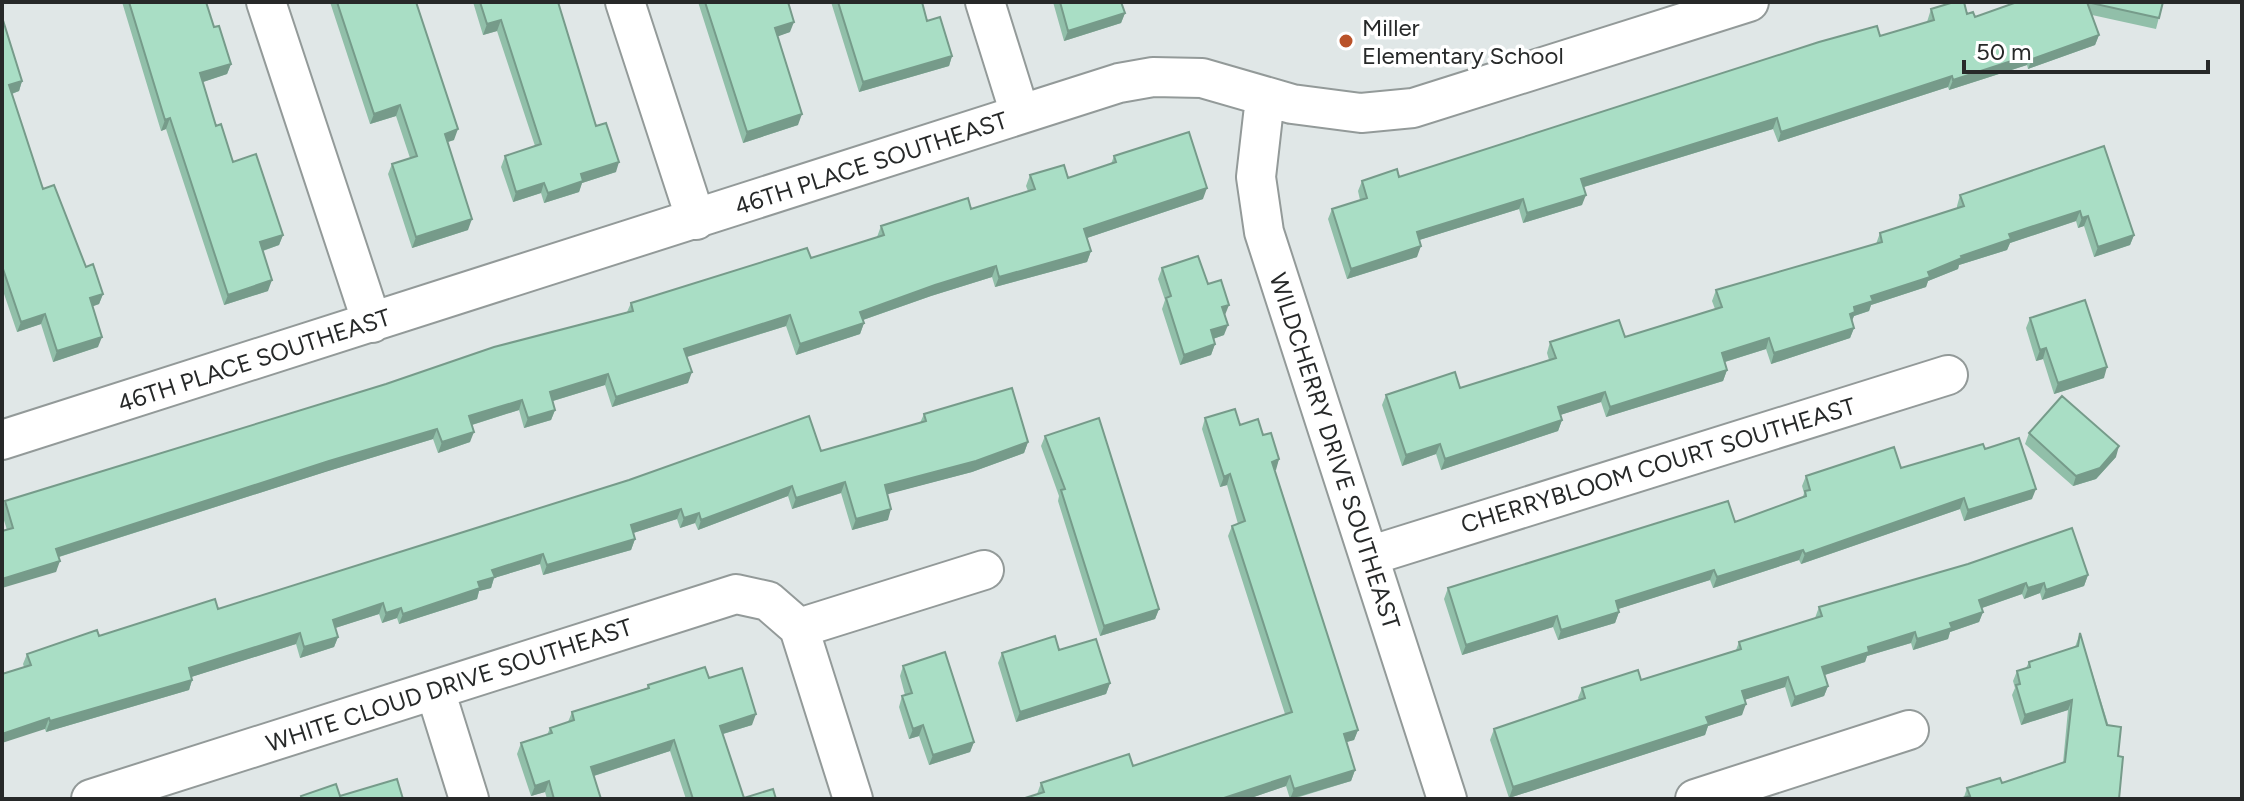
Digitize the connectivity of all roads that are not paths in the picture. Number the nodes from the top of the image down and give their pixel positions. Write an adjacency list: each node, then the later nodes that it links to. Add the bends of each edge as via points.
1 (266, 2): 8 (street)
2 (625, 2): 7 (street)
3 (985, 2): 6 (street)
4 (1749, 2): 5 (street, 46TH PLACE SOUTHEAST, via 1413,108 1361,113)
5 (1265, 98): 6 (street, 46TH PLACE SOUTHEAST, via 1202,78 1153,77); 11 (street, WILDCHERRY DRIVE SOUTHEAST, via 1256,177 1264,232)
6 (1020, 114): 7 (street, 46TH PLACE SOUTHEAST)
7 (696, 220): 8 (street, 46TH PLACE SOUTHEAST)
8 (372, 323): 10 (street, 46TH PLACE SOUTHEAST)
9 (1948, 375): 11 (street, CHERRYBLOOM COURT SOUTHEAST)
10 (2, 440)
11 (1369, 556): 19 (street, WILDCHERRY DRIVE SOUTHEAST)
12 (984, 570): 13 (street)
13 (799, 628): 14 (street, WHITE CLOUD DRIVE SOUTHEAST, via 768,601 736,594); 18 (street)
14 (435, 690): 16 (street, WHITE CLOUD DRIVE SOUTHEAST); 17 (street)
15 (1909, 730): 20 (street)
16 (91, 799)
17 (469, 799)
18 (853, 799)
19 (1447, 799)
20 (1695, 799)

